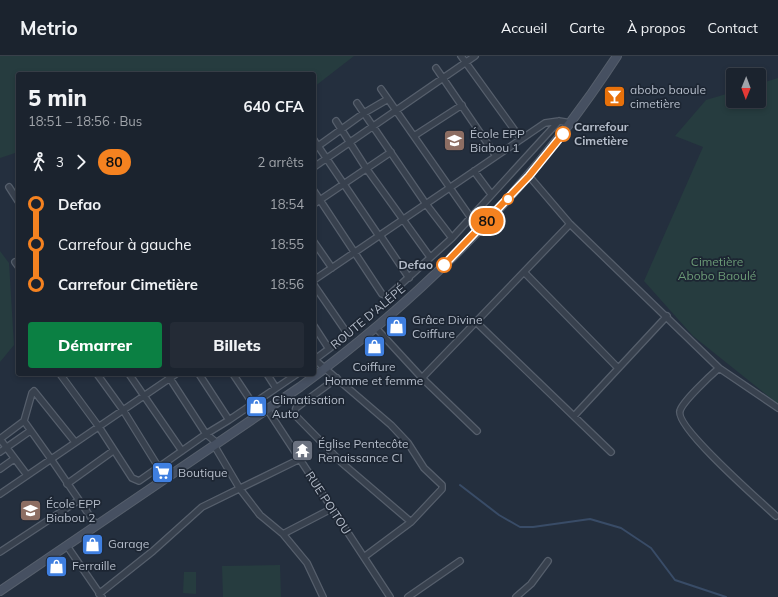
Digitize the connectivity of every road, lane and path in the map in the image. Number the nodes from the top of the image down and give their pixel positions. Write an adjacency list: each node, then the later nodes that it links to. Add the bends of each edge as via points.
1 (461, 56): 4 (street)
2 (475, 56): 4 (street)
3 (617, 56): 15 (main road, ROUTE D'ALÉPÉ)
4 (466, 62): 6 (street); 19 (street)
5 (436, 68): 6 (street)
6 (443, 78): 10 (street); 11 (street)
7 (381, 89): 8 (street)
8 (388, 99): 11 (street); 12 (street)
9 (357, 103): 12 (street)
10 (462, 105): 18 (street); 23 (street)
11 (396, 111): 16 (street); 18 (street)
12 (364, 113): 16 (street); 17 (street)
13 (336, 121): 17 (street)
14 (559, 121): 15 (street); 19 (street, via 545,123); 33 (street)
15 (571, 124): 28 (main road, ROUTE D'ALÉPÉ)
16 (373, 127): 20 (street); 22 (street)
17 (341, 130): 20 (street); 21 (street)
18 (414, 136): 31 (street)
19 (520, 139): 23 (street)
20 (350, 142): 24 (street); 26 (street)
21 (316, 147): 24 (street)
22 (391, 152): 26 (street); 37 (street)
23 (496, 156): 27 (street)
24 (327, 158): 25 (street); 29 (street)
25 (316, 166)
26 (366, 168): 29 (street); 39 (street)
27 (474, 171): 31 (street); 33 (street)
28 (529, 176): 40 (street); 53 (main road, ROUTE D'ALÉPÉ, via 432,278)
29 (344, 184): 35 (street); 41 (street)
30 (8, 187): 34 (street)
31 (450, 187): 37 (street); 38 (street)
32 (316, 194): 35 (street)
33 (491, 194): 38 (street)
34 (16, 197)
35 (320, 200): 36 (street); 44 (street)
36 (316, 203)
37 (426, 204): 39 (street); 42 (street)
38 (471, 218): 42 (street)
39 (403, 219): 41 (street); 45 (street)
40 (570, 224): 47 (street); 51 (street)
41 (379, 235): 44 (street); 48 (street)
42 (452, 238): 45 (street)
43 (316, 245): 46 (street)
44 (356, 251): 46 (street); 48 (street, via 385,296)
45 (430, 257): 48 (street)
46 (332, 268): 49 (street)
47 (524, 272): 52 (street); 59 (street)
48 (409, 278)
49 (316, 279)
50 (316, 288): 55 (street, via 347,333)
51 (667, 316): 59 (street); 60 (street)
52 (476, 322): 72 (street); 79 (street)
53 (376, 328): 58 (main road, ROUTE D'ALÉPÉ); 72 (street)
54 (316, 329): 55 (street)
55 (330, 349): 56 (street)
56 (316, 358)
57 (316, 360): 58 (street)
58 (326, 368): 61 (main road, ROUTE D'ALÉPÉ); 71 (street)
59 (618, 368): 79 (street)
60 (719, 368): 76 (street); 105 (street, via 684,403 680,418 686,428 735,480)
61 (316, 375)
62 (61, 376): 82 (street)
63 (98, 376): 78 (street)
64 (130, 376): 74 (street)
65 (168, 376): 74 (street); 85 (street)
66 (200, 376): 80 (street)
67 (234, 376): 75 (street)
68 (268, 376): 73 (street)
69 (294, 376): 73 (street)
70 (314, 376): 77 (main road, ROUTE D'ALÉPÉ)
71 (337, 378): 106 (street, via 408,443 424,468 442,485 442,489 432,502); 106 (street, via 296,408 294,414 342,463)
72 (422, 378): 84 (street)
73 (276, 388): 75 (street)
74 (144, 396): 78 (street); 91 (street)
75 (253, 404): 80 (street)
76 (778, 408)
77 (267, 409): 88 (main road, ROUTE D'ALÉPÉ); 96 (street, RUE POITOU)
78 (123, 410): 82 (street); 97 (street)
79 (574, 416): 93 (street)
80 (229, 420): 85 (street)
81 (24, 421): 83 (street); 86 (street); 87 (street, via 34,391)
82 (99, 427): 87 (street); 90 (street)
83 (30, 431): 89 (street); 95 (street)
84 (477, 431)
85 (206, 434): 88 (street); 91 (street)
86 (0, 439): 89 (street)
87 (75, 442): 95 (street)
88 (216, 444): 101 (street); 107 (main road, ROUTE D'ALÉPÉ)
89 (7, 447): 92 (street); 94 (street)
90 (113, 451): 97 (street, via 134,480 141,481); 100 (street)
91 (182, 451): 97 (street)
92 (0, 452)
93 (611, 452)
94 (14, 459): 98 (street); 99 (street)
95 (52, 459): 99 (street); 100 (street)
96 (300, 459): 101 (street); 104 (street, RUE POITOU)
97 (159, 468)
98 (0, 469)
99 (27, 475): 102 (street)
100 (67, 484): 103 (street)
101 (240, 489): 108 (street, via 260,515); 115 (street, via 202,507)
102 (0, 494)
103 (79, 500): 107 (street); 110 (street)
104 (331, 509): 108 (street); 111 (street, RUE POITOU)
105 (776, 516)
106 (411, 522): 111 (street)
107 (96, 525): 109 (main road, ROUTE D'ALÉPÉ)
108 (283, 534): 116 (street, via 307,563)
109 (67, 546): 114 (main road, ROUTE D'ALÉPÉ); 115 (street)
110 (0, 552)
111 (364, 557): 117 (street, RUE POITOU)
112 (460, 561): 118 (street)
113 (548, 561): 119 (street, via 531,584)
114 (1, 588)
115 (100, 595)
116 (323, 597)
117 (390, 597)
118 (408, 597)
119 (516, 597)

